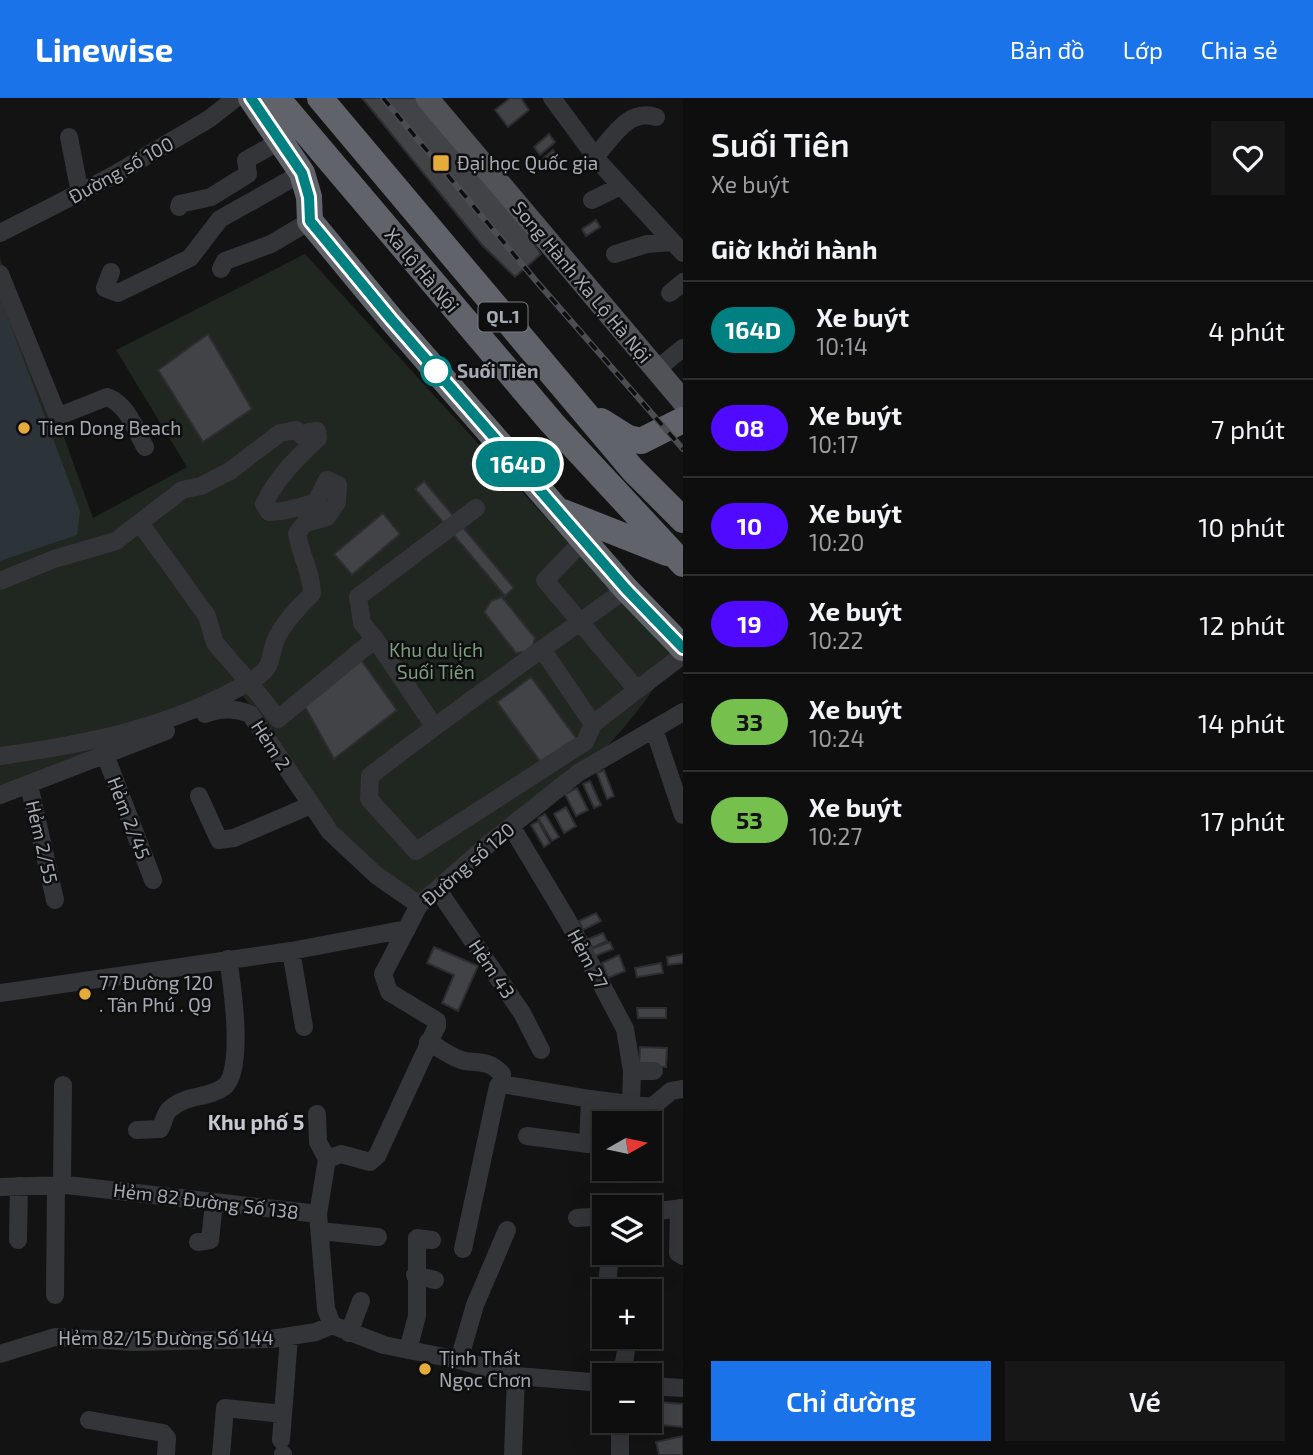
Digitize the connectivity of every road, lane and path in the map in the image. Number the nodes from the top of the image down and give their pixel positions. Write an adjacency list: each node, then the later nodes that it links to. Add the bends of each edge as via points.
1 (236, 98): 13 (street, Đường số 100, via 209,119)
2 (251, 98): 8 (highway, Xa lộ Hà Nội / QL.1)
3 (277, 98): 8 (highway, Xa lộ Hà Nội / QL.1)
4 (320, 98): 26 (highway, Xa lộ Hà Nội / QL.1)
5 (426, 98): 24 (main road, Song Hành Xa Lộ Hà Nội)
6 (552, 98): 10 (street)
7 (656, 117): 10 (street, via 633,116)
8 (292, 134): 11 (highway, Xa lộ Hà Nội / QL.1); 15 (street, via 246,160 248,174 212,197); 16 (highway, via 316,159 322,184); 34 (highway, Xa lộ Hà Nội / QL.1)
9 (69, 137): 13 (street)
10 (595, 157): 12 (street)
11 (302, 173): 16 (highway, Xa lộ Hà Nội / QL.1); 21 (street, via 220,219 190,258 118,293 105,288)
12 (621, 186): 14 (street); 18 (street)
13 (80, 193): 17 (street, Đường số 100)
14 (592, 200)
15 (179, 207)
16 (316, 228): 20 (street, via 225,261); 30 (highway)
17 (0, 233)
18 (678, 244): 19 (street, via 647,244)
19 (615, 254)
20 (220, 269)
21 (111, 272)
22 (0, 274): 28 (street, via 56,412 64,414 97,400 114,400 125,410)
23 (683, 348): 24 (street)
24 (656, 370): 25 (main road, Song Hành Xa Lộ Hà Nội)
25 (683, 401)
26 (587, 417): 27 (highway, Xa lộ Hà Nội / QL.1, via 637,441); 31 (highway, Xa lộ Hà Nội / QL.1)
27 (683, 420)
28 (145, 447)
29 (476, 508): 38 (street, via 358,597 362,623)
30 (558, 510): 33 (highway); 34 (highway)
31 (683, 520)
32 (140, 523): 35 (street, via 116,541); 42 (street, via 207,616 215,643); 42 (street, via 183,490 230,471 280,433 296,430 304,437 317,431 318,438 283,473 264,505 269,512 283,512 317,502 327,480 338,485 337,502 327,517 305,523 297,533 312,594 276,638 273,660)
33 (583, 540): 36 (highway); 37 (street, via 545,580)
34 (679, 560)
35 (0, 581)
36 (626, 589): 37 (street); 39 (highway)
37 (580, 622): 40 (street); 43 (street)
38 (375, 639): 42 (street, via 278,719); 46 (street)
39 (683, 648)
40 (542, 649): 45 (street); 46 (street)
41 (683, 655): 43 (street)
42 (249, 682): 48 (street, via 180,718 77,746)
43 (637, 690): 45 (street)
44 (683, 712): 47 (street, Đường số 120)
45 (593, 724): 46 (street, via 585,742 416,851 369,799 370,776)
46 (434, 726)
47 (654, 729): 54 (street); 55 (street, Đường số 120, via 578,773)
48 (0, 756)
49 (106, 757): 50 (street, Hẻm 2); 53 (street, Hẻm 2, via 216,710 241,710 250,714); 56 (street, Hẻm 2/45)
50 (29, 785): 51 (street, Hẻm 2); 58 (street, Hẻm 2/55)
51 (0, 795)
52 (200, 796): 53 (street, via 219,839 234,838)
53 (311, 806): 59 (street, Hẻm 2, via 356,857)
54 (683, 815)
55 (511, 826): 57 (street, Đường số 120); 67 (street, Hẻm 27, via 625,1029)
56 (153, 880)
57 (438, 890): 59 (street, Đường số 120); 66 (street, Hẻm 43, via 522,1013)
58 (55, 900)
59 (419, 905): 60 (street, Đường số 120)
60 (407, 929): 61 (street); 65 (street, Đường số 120, via 383,974 389,992 437,1021)
61 (291, 951): 62 (street); 64 (street)
62 (228, 960): 63 (street); 75 (street, via 236,1031 229,1082 177,1103 160,1129)
63 (0, 993)
64 (304, 1027)
65 (428, 1042): 69 (street, via 461,1059 495,1067 502,1074); 77 (street, Đường số 120, via 377,1156 370,1162 334,1154)
66 (541, 1050)
67 (632, 1071): 68 (street); 73 (street, Hẻm 27)
68 (654, 1071)
69 (502, 1084): 72 (street); 92 (street, via 494,1094)
70 (62, 1085): 78 (street)
71 (683, 1089): 73 (street, via 671,1091 652,1107)
72 (590, 1099): 73 (street); 76 (street, via 588,1144)
73 (631, 1104)
74 (317, 1114): 77 (street, via 318,1142)
75 (137, 1130)
76 (527, 1136)
77 (327, 1159): 86 (street)
78 (59, 1185): 79 (street, Hẻm 82 Đường Số 138); 81 (street, Hẻm 82 Đường Số 138); 96 (street)
79 (19, 1186): 80 (street, Hẻm 82 Đường Số 138); 90 (street)
80 (0, 1187)
81 (214, 1203): 86 (street, Hẻm 82 Đường Số 138); 91 (street, via 210,1240)
82 (681, 1208): 83 (street); 93 (street, via 678,1253)
83 (662, 1210)
84 (592, 1216): 85 (street)
85 (577, 1217)
86 (319, 1222): 88 (street); 98 (street, Hẻm 82 Đường Số 138, via 326,1309)
87 (507, 1230): 103 (street, via 475,1305)
88 (377, 1237)
89 (418, 1238): 94 (street)
90 (18, 1240)
91 (198, 1242)
92 (463, 1249)
93 (683, 1256)
94 (415, 1275): 95 (street); 101 (street, via 417,1315)
95 (435, 1280)
96 (55, 1295)
97 (361, 1301): 99 (street)
98 (332, 1325): 99 (street); 100 (street, Hẻm 82/15 Đường Số 144)
99 (349, 1333): 101 (street)
100 (289, 1337): 102 (street, Hẻm 82/15 Đường Số 144, via 134,1342 59,1336); 108 (street)
101 (408, 1350): 103 (street)
102 (0, 1354)
103 (460, 1360): 104 (street)
104 (516, 1376): 105 (street); 114 (street)
105 (592, 1382)
106 (662, 1387): 107 (street)
107 (683, 1388)
108 (283, 1414): 111 (street); 113 (street, via 225,1408)
109 (89, 1420): 112 (street, via 163,1433)
110 (620, 1433): 115 (street)
111 (283, 1450)
112 (166, 1455)
113 (221, 1455)
114 (513, 1455)
115 (620, 1455)

